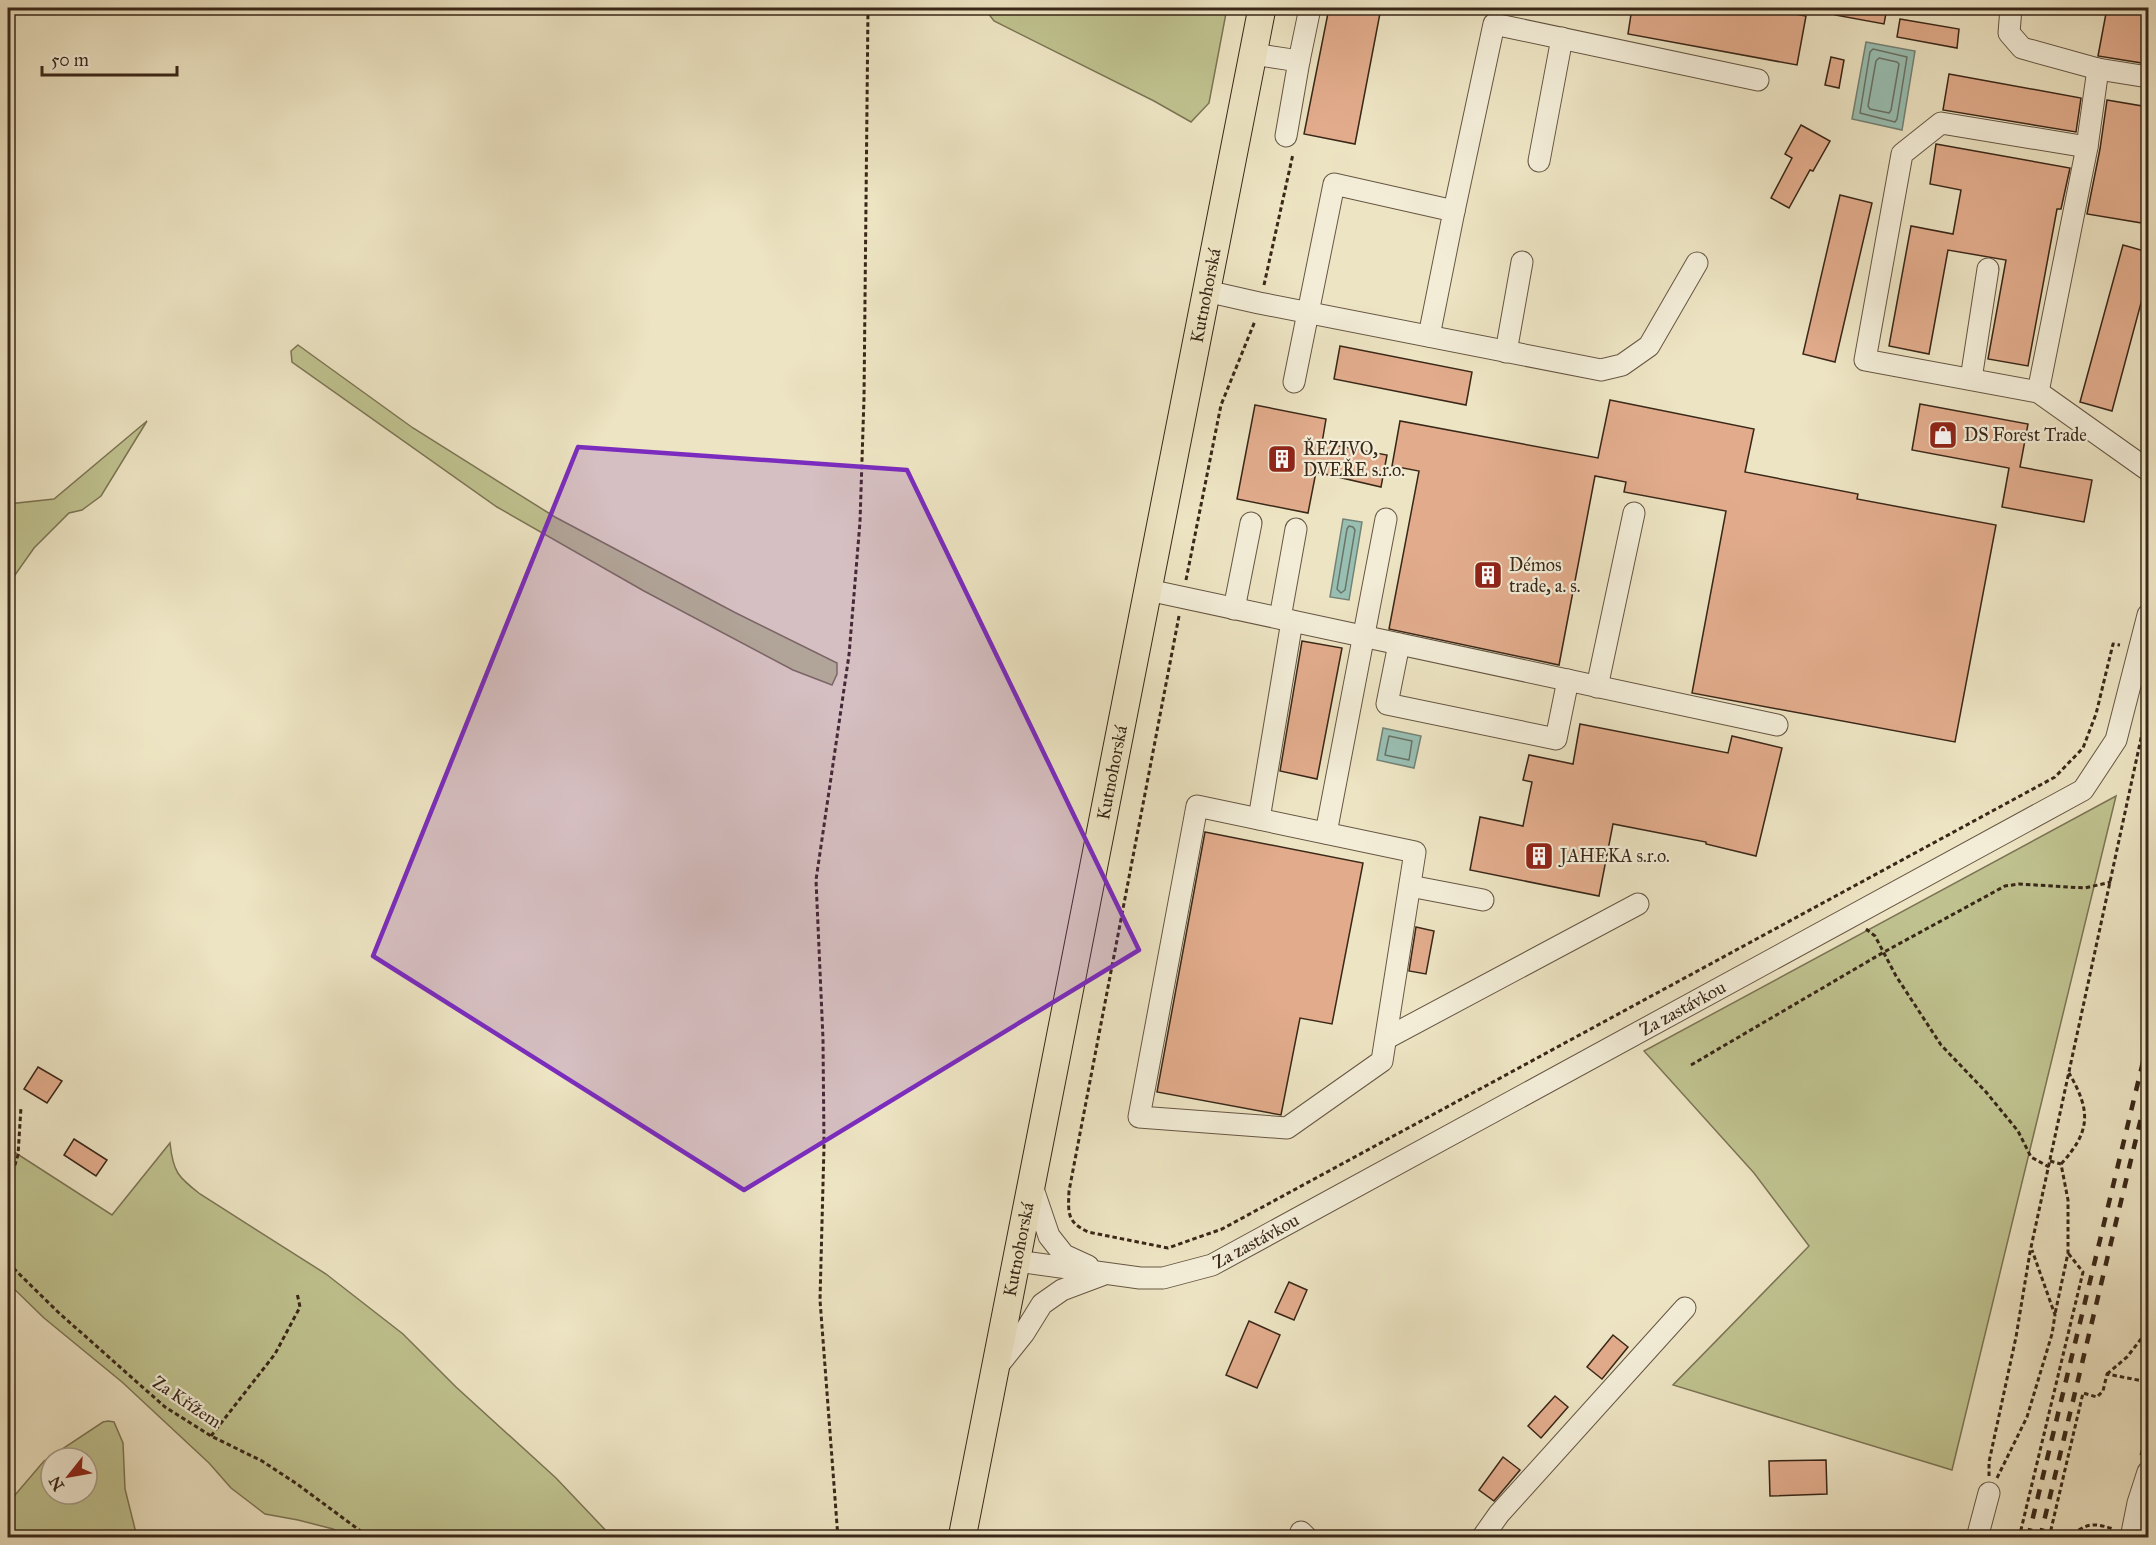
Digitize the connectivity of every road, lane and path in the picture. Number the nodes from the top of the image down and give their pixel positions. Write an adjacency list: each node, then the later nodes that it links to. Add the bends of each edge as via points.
1 (867, 8): 76 (path, via 860,522 849,656 816,880 823,1040 820,1300)
2 (1262, 8): 6 (main road, Kutnohorská)
3 (1310, 8): 7 (street)
4 (2011, 8): 8 (street, via 2009,33 2022,48)
5 (1562, 38): 10 (street); 13 (street); 14 (street, via 1494,24)
6 (1253, 54): 7 (street); 18 (main road, Kutnohorská)
7 (1299, 61): 11 (street)
8 (2098, 69): 9 (street); 12 (street)
9 (2148, 77)
10 (1758, 80)
11 (1286, 136)
12 (2087, 147): 22 (street, via 1941,123 1902,154 1865,360); 24 (street)
13 (1539, 161)
14 (1454, 211): 19 (street, via 1334,184); 20 (street)
15 (1522, 262): 21 (street)
16 (1697, 263): 21 (street, via 1649,346 1622,365 1601,370)
17 (1988, 269): 22 (street)
18 (1206, 291): 19 (street); 30 (main road, Kutnohorská)
19 (1308, 313): 20 (street); 23 (street)
20 (1429, 336): 21 (street)
21 (1506, 352)
22 (1971, 380): 24 (street)
23 (1294, 382)
24 (2038, 392): 25 (street)
25 (2148, 470)
26 (1634, 513): 37 (street)
27 (1386, 519): 34 (street)
28 (1251, 523): 31 (street)
29 (1296, 529): 33 (street)
30 (1148, 590): 31 (street); 55 (main road, Kutnohorská)
31 (1234, 609): 33 (street)
32 (2148, 615): 46 (street, Za zastávkou, via 2116,740 2083,790)
33 (1286, 620): 34 (street); 40 (street)
34 (1364, 637): 35 (street); 41 (street)
35 (1399, 644): 36 (street); 36 (street, via 1387,704 1556,739)
36 (1568, 680): 37 (street)
37 (1598, 687): 39 (street)
38 (2148, 706): 42 (path)
39 (1777, 725)
40 (1259, 819): 41 (street); 48 (street, via 1197,806 1139,1117 1287,1128 1382,1061)
41 (1326, 833): 43 (street, via 1415,852)
42 (2110, 882): 47 (path, via 2085,888 2005,886); 50 (path)
43 (1410, 886): 44 (street); 48 (street)
44 (1483, 900)
45 (1638, 903): 48 (street)
46 (1850, 917): 47 (path, via 1875,936); 61 (street, Za zastávkou, via 1212,1265 1163,1278)
47 (1884, 952): 49 (path); 54 (path, via 1941,1046 2018,1131 2031,1157)
48 (1387, 1038)
49 (1691, 1065)
50 (2069, 1073): 52 (path); 53 (path, via 2082,1097 2084,1126 2076,1148)
51 (21, 1107): 56 (path, via 18,1155)
52 (2050, 1161): 53 (path); 54 (path)
53 (2061, 1164): 58 (path, via 2068,1200)
54 (2049, 1167): 57 (path)
55 (1031, 1183): 59 (main road, Kutnohorská); 61 (street, Za zastávkou, via 1049,1236 1064,1255)
56 (8, 1187)
57 (2031, 1248): 64 (path); 71 (path, via 1989,1462)
58 (2068, 1253): 64 (path); 80 (path, via 2083,1272)
59 (1016, 1261): 61 (street, Za zastávkou); 66 (main road, Kutnohorská)
60 (8, 1263): 69 (path, Za Křížem, via 165,1407)
61 (1105, 1274): 66 (street, Za zastávkou, via 1062,1290 1042,1304)
62 (297, 1293): 69 (path, via 300,1307 275,1353)
63 (1685, 1308): 78 (street, via 1499,1514)
64 (2055, 1316): 71 (path, via 2027,1416)
65 (2148, 1330): 67 (path, via 2127,1357)
66 (994, 1370): 77 (main road, Kutnohorská)
67 (2107, 1374): 68 (path); 81 (path, via 2103,1391 2097,1397 2083,1393)
68 (2148, 1382)
69 (211, 1436): 74 (path, Za Křížem, via 262,1461)
70 (2148, 1472): 73 (street)
71 (1989, 1493): 79 (street)
72 (607, 1531): 75 (path)
73 (2131, 1534): 82 (path, via 2090,1523)
74 (370, 1538)
75 (605, 1538)
76 (838, 1538)
77 (962, 1538)
78 (1482, 1538)
79 (1977, 1538)
80 (2019, 1538)
81 (2049, 1538)
82 (2066, 1538)

